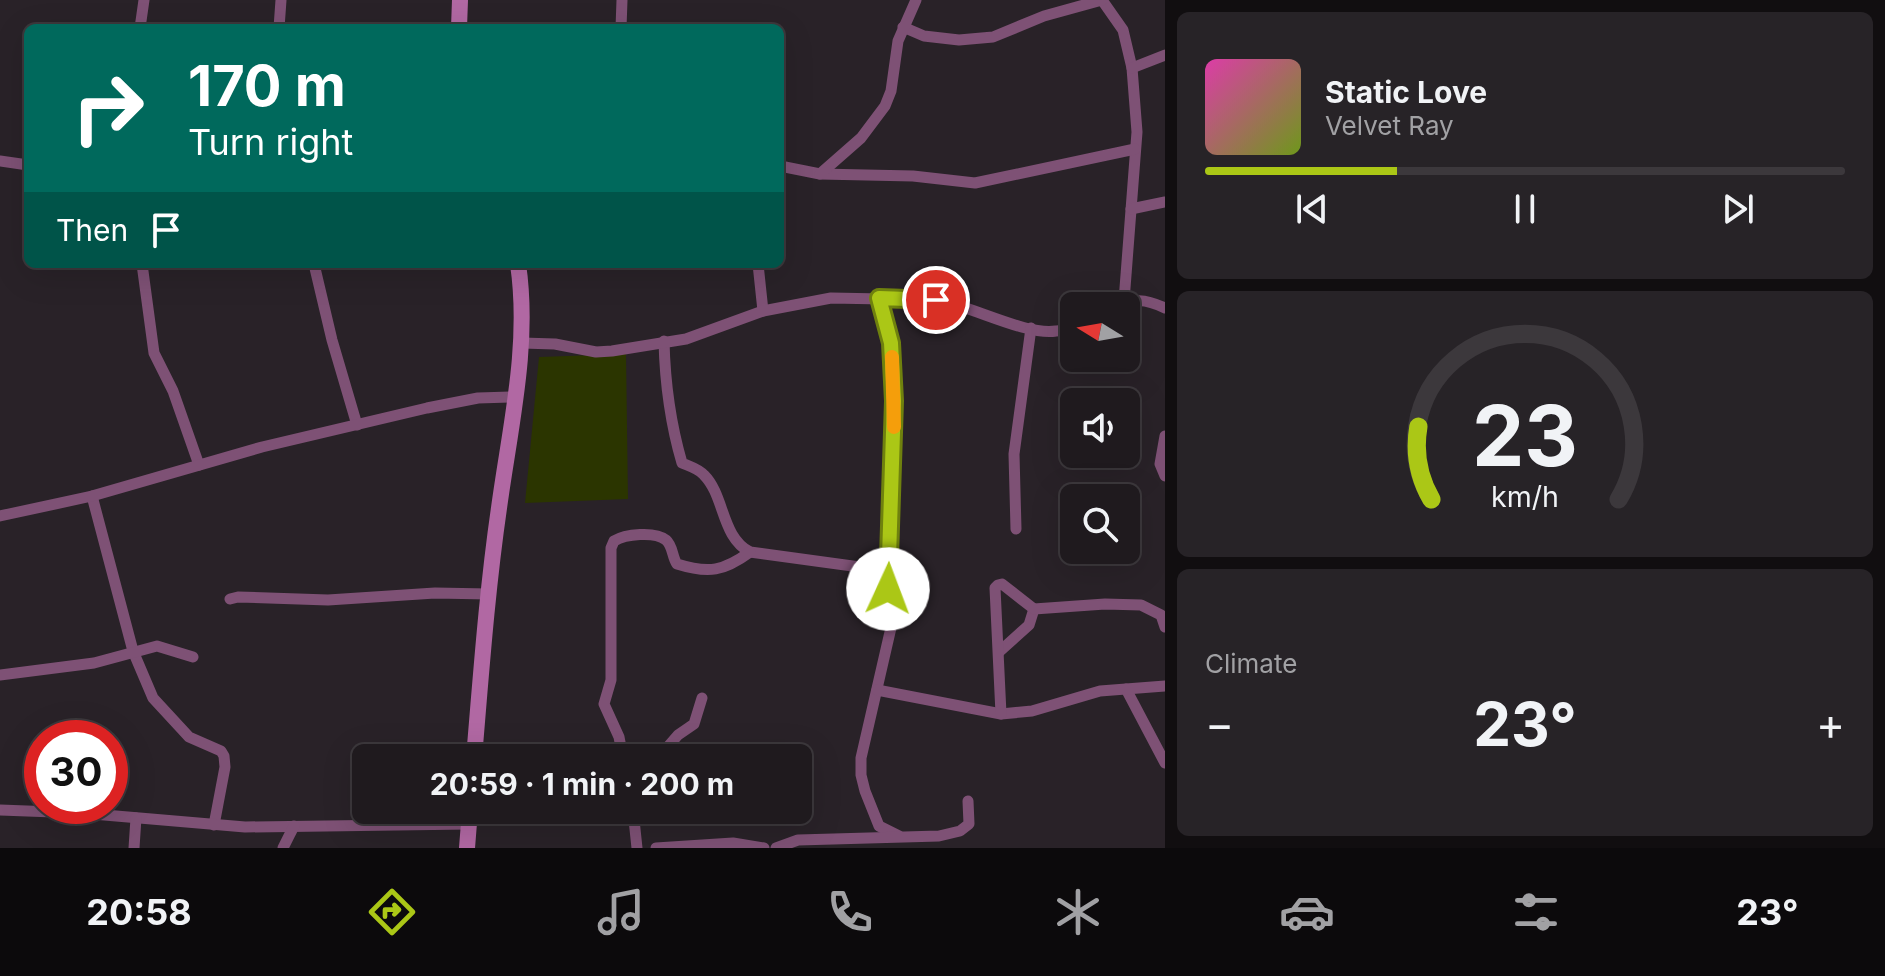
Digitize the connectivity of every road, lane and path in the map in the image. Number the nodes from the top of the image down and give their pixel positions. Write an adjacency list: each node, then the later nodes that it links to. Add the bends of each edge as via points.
1 (144, 0): 7 (street)
2 (281, 0): 8 (street)
3 (460, 0): 9 (street)
4 (622, 0): 10 (street)
5 (916, 0): 11 (street)
6 (1102, 0): 11 (street, via 993,37 959,40 924,36); 13 (street, via 1123,30)
7 (141, 24)
8 (279, 24)
9 (459, 24)
10 (621, 24)
11 (903, 27): 18 (street, via 885,106 861,138)
12 (1165, 55): 13 (street)
13 (1132, 68): 14 (street)
14 (1135, 149): 18 (street, via 975,183); 20 (street)
15 (0, 161): 16 (street)
16 (24, 164)
17 (784, 167): 18 (street)
18 (820, 174)
19 (1165, 202): 20 (street)
20 (1131, 209): 25 (street)
21 (143, 268): 37 (street, via 154,353)
22 (315, 268): 35 (street)
23 (518, 268): 33 (street)
24 (758, 268): 29 (street)
25 (1125, 292)
26 (879, 298): 29 (street, via 831,298); 30 (street, via 952,302); 43 (street, via 891,343 894,401)
27 (1140, 300): 28 (street)
28 (1165, 308)
29 (763, 311): 32 (street, via 686,339)
30 (1031, 328): 31 (street); 41 (street, via 1014,454)
31 (1060, 330)
32 (664, 341): 33 (street, via 596,352); 42 (street, via 671,427 682,463 702,471 737,543)
33 (522, 343): 34 (street)
34 (514, 397): 35 (street, via 478,398); 44 (street)
35 (357, 425): 37 (street)
36 (1165, 436): 38 (street, via 1160,464)
37 (199, 465): 39 (street)
38 (1165, 476)
39 (92, 496): 40 (street); 48 (street)
40 (0, 516)
41 (1016, 529)
42 (750, 552): 43 (street); 58 (street, via 715,569 677,564 669,543 656,535 614,541 611,680 604,704)
43 (889, 571): 54 (street, via 893,619)
44 (489, 594): 45 (street); 57 (street)
45 (230, 599)
46 (1034, 609): 47 (street, via 1141,605 1161,615); 49 (street, via 1029,625); 49 (street, via 1002,584 995,588)
47 (1165, 627)
48 (133, 651): 50 (street, via 165,646); 51 (street, via 94,663); 67 (street, via 161,709 189,737 224,756)
49 (999, 652): 56 (street)
50 (193, 657)
51 (0, 675)
52 (1165, 686): 53 (street)
53 (1126, 689): 56 (street); 60 (street)
54 (877, 690): 56 (street); 69 (street, via 861,775 879,826)
55 (702, 698): 59 (street, via 694,724)
56 (1001, 714)
57 (475, 744)
58 (620, 744)
59 (670, 744)
60 (1165, 763)
61 (968, 801): 69 (street, via 969,824 960,831)
62 (0, 810): 63 (street)
63 (136, 818): 67 (street); 70 (street)
64 (352, 823): 68 (street)
65 (469, 824): 72 (street)
66 (634, 824): 73 (street)
67 (214, 825): 68 (street)
68 (294, 826): 71 (street)
69 (899, 836): 76 (street, via 798,840)
70 (134, 848)
71 (283, 848)
72 (467, 848)
73 (637, 848)
74 (656, 848): 75 (street, via 733,843)
75 (764, 848)
76 (776, 848)

